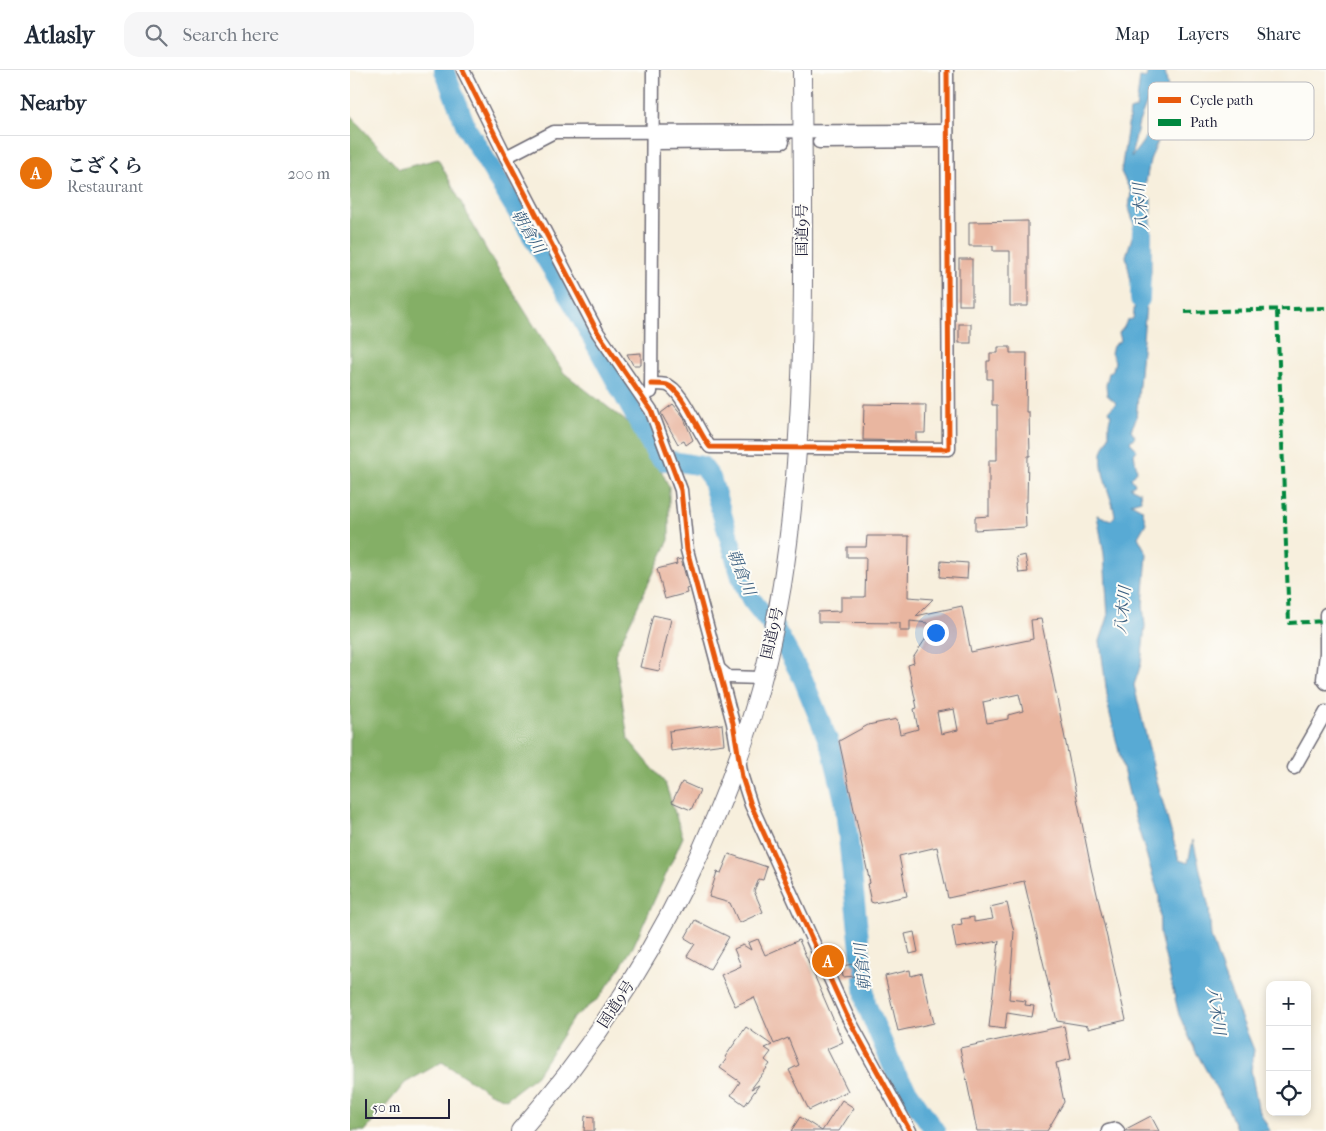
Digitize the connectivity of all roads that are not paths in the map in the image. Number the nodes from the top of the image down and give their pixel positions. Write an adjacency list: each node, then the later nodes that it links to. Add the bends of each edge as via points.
1 (463, 70): 10 (street)
2 (653, 70): 7 (street)
3 (802, 70): 5 (highway, 国道9号)
4 (947, 70): 6 (street)
5 (803, 132): 6 (street); 7 (street); 13 (highway, 国道9号, via 802,371)
6 (947, 136): 9 (street); 13 (street, via 949,449)
7 (653, 138): 8 (street); 10 (street, via 554,132); 11 (street)
8 (783, 142)
9 (819, 142)
10 (506, 157): 12 (street, via 598,334)
11 (651, 384): 12 (street); 13 (street, via 672,387 710,447)
12 (651, 410): 15 (street, via 681,490 687,550)
13 (798, 449): 16 (highway, 国道9号, via 777,613)
14 (1326, 614): 17 (street, via 1323,680)
15 (718, 668): 16 (street, via 728,677); 19 (street)
16 (762, 678): 19 (highway, 国道9号)
17 (1326, 683)
18 (1326, 712): 20 (street)
19 (738, 755): 21 (highway, 国道9号, via 696,861 656,940 586,1048); 22 (street, via 751,805 847,1016)
20 (1294, 768)
21 (520, 1131)
22 (910, 1131)
23 (1108, 1131): 24 (street)
24 (1118, 1131)

